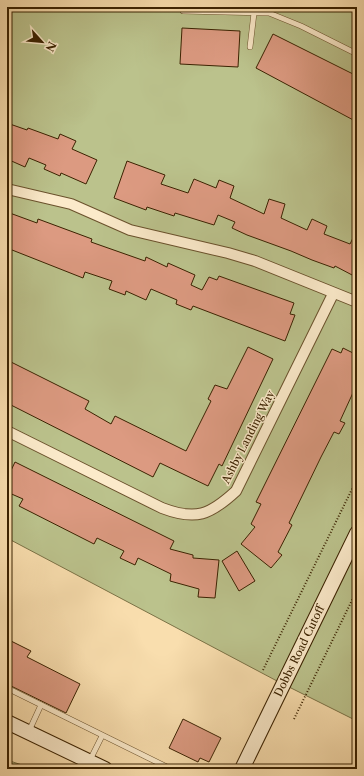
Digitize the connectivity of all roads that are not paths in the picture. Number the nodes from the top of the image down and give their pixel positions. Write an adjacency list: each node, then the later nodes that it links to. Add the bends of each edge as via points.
1 (182, 11): 2 (lane)
2 (254, 13): 3 (lane); 4 (lane, via 268,13 301,26)
3 (250, 47)
4 (357, 54)
5 (7, 189): 6 (street, via 71,204 130,230 255,261)
6 (333, 294): 7 (street); 8 (street, Ashby Landing Way, via 236,491 219,506 199,514 181,515)
7 (357, 302)
8 (7, 431)
9 (357, 533): 18 (street, Dobbs Road Cutoff)
10 (7, 688): 11 (lane)
11 (41, 705): 13 (lane); 14 (lane)
12 (7, 722): 13 (street)
13 (28, 732): 15 (street)
14 (102, 736): 15 (lane); 17 (lane)
15 (90, 761): 16 (street)
16 (105, 769)
17 (171, 769)
18 (242, 769)

